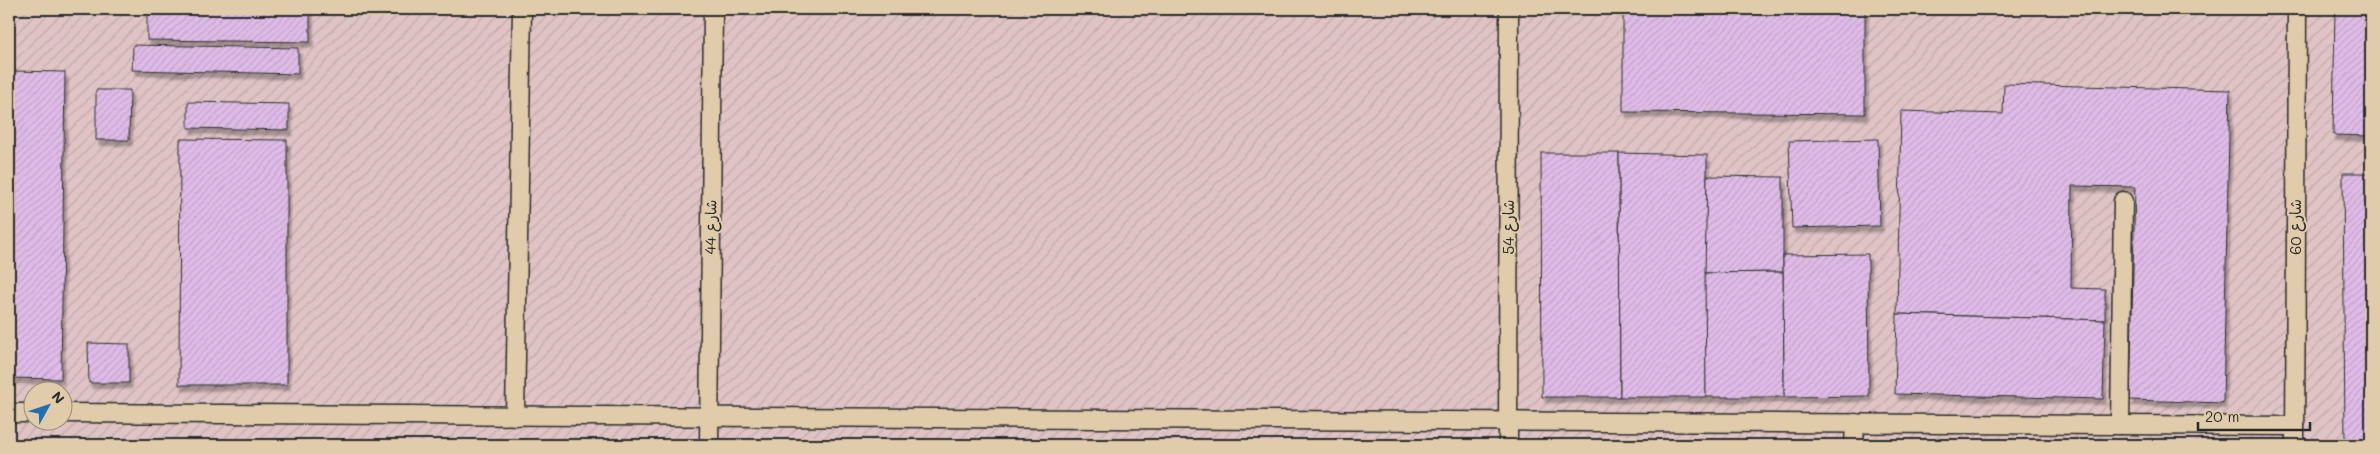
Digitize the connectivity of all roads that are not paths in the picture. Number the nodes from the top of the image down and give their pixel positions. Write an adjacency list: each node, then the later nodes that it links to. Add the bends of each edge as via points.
1 (522, 9): 9 (lane)
2 (713, 9): 10 (lane, شارع 44)
3 (1509, 9): 11 (lane, شارع 54)
4 (2297, 9): 14 (lane, شارع 60)
5 (2123, 201): 13 (lane)
6 (9, 413): 7 (lane)
7 (22, 413)
8 (72, 413): 9 (lane)
9 (515, 416): 10 (lane)
10 (710, 417): 11 (lane); 15 (lane, شارع 44)
11 (1508, 420): 12 (lane); 16 (lane, شارع 54)
12 (1855, 423): 13 (lane); 17 (lane)
13 (2120, 425): 14 (lane)
14 (2295, 426): 18 (lane, شارع 60)
15 (709, 445)
16 (1508, 445)
17 (1854, 445)
18 (2295, 445)

